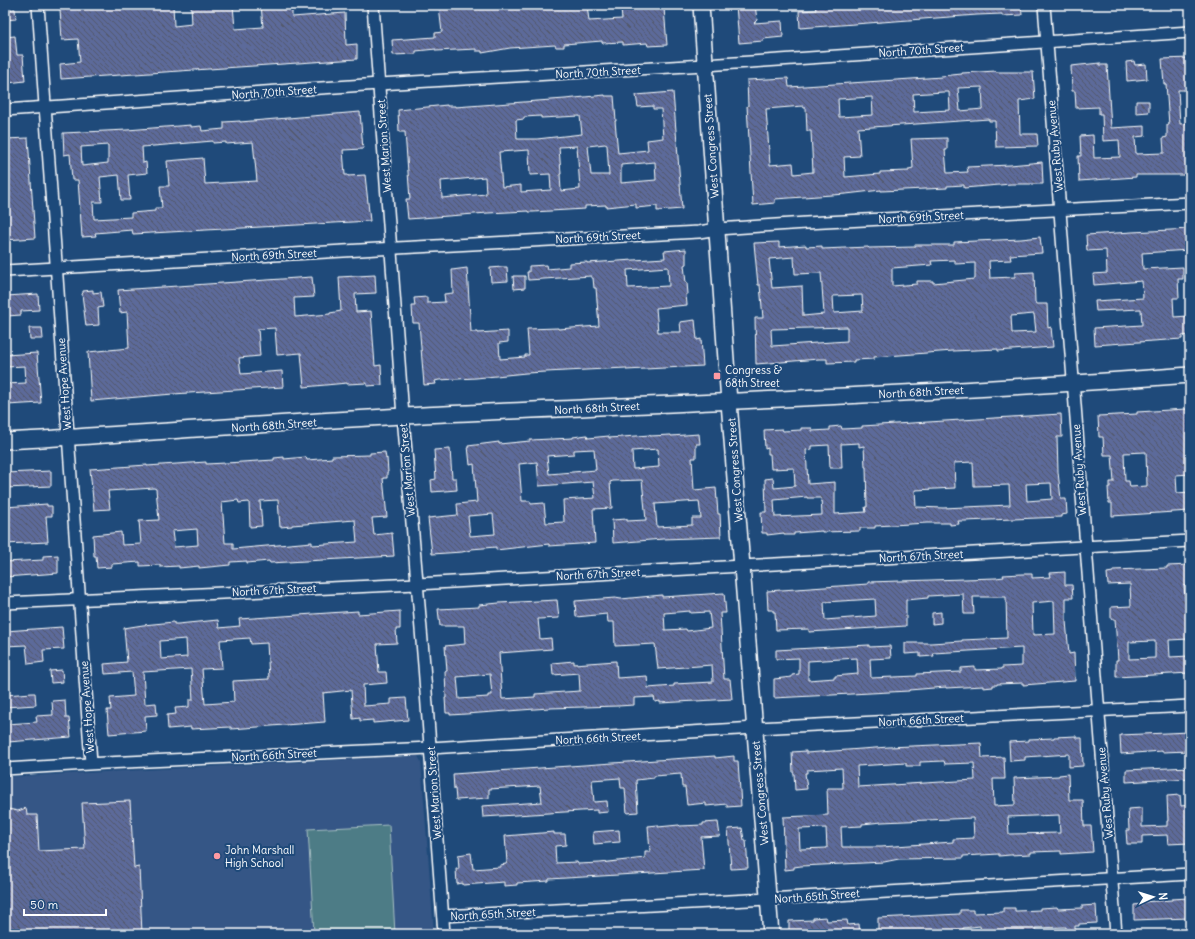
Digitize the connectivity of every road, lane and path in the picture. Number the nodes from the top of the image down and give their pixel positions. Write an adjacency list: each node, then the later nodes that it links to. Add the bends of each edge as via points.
1 (38, 5): 9 (street, West Hope Avenue)
2 (373, 5): 8 (street, West Marion Street)
3 (701, 5): 7 (street, West Congress Street)
4 (1044, 5): 6 (street, West Ruby Avenue)
5 (1190, 32): 6 (street, North 70th Street)
6 (1047, 41): 7 (street, North 70th Street); 12 (street, West Ruby Avenue)
7 (705, 65): 8 (street, North 70th Street); 13 (street, West Congress Street)
8 (379, 84): 9 (street, North 70th Street); 14 (street, West Marion Street)
9 (45, 107): 10 (street, North 70th Street); 15 (street, West Hope Avenue)
10 (5, 110)
11 (1190, 203): 12 (street, North 69th Street)
12 (1061, 210): 13 (street, North 69th Street); 18 (street, West Ruby Avenue)
13 (717, 230): 14 (street, North 69th Street); 19 (street, West Congress Street)
14 (391, 248): 15 (street, North 69th Street); 20 (street, West Marion Street)
15 (56, 267): 16 (street, North 69th Street); 21 (street, West Hope Avenue)
16 (5, 270)
17 (1190, 375): 18 (street, North 68th Street)
18 (1073, 384): 19 (street, North 68th Street); 24 (street, West Ruby Avenue)
19 (729, 402): 20 (street, North 68th Street); 25 (street, West Congress Street)
20 (402, 416): 21 (street, North 68th Street); 26 (street, West Marion Street)
21 (68, 438): 22 (street, North 68th Street); 27 (street, West Hope Avenue)
22 (5, 441)
23 (1190, 541): 24 (street, North 67th Street)
24 (1085, 546): 25 (street, North 67th Street); 30 (street, West Ruby Avenue)
25 (742, 566): 26 (street, North 67th Street); 31 (street, West Congress Street)
26 (417, 584): 27 (street, North 67th Street); 32 (street, West Marion Street)
27 (80, 599): 28 (street, North 67th Street); 33 (street, West Hope Avenue)
28 (5, 603)
29 (1190, 706): 30 (street, North 66th Street)
30 (1098, 711): 31 (street, North 66th Street); 36 (street, West Ruby Avenue)
31 (755, 728): 32 (street, North 66th Street); 37 (street, West Congress Street)
32 (430, 748): 33 (street, North 66th Street); 38 (street, West Marion Street)
33 (91, 764): 34 (street, North 66th Street)
34 (5, 769)
35 (1190, 874): 36 (street, North 65th Street)
36 (1112, 878): 37 (street, North 65th Street); 41 (street, West Ruby Avenue)
37 (768, 899): 38 (street, North 65th Street); 40 (street, West Congress Street)
38 (443, 916): 39 (street, West Marion Street)
39 (444, 934)
40 (771, 934)
41 (1116, 934)

